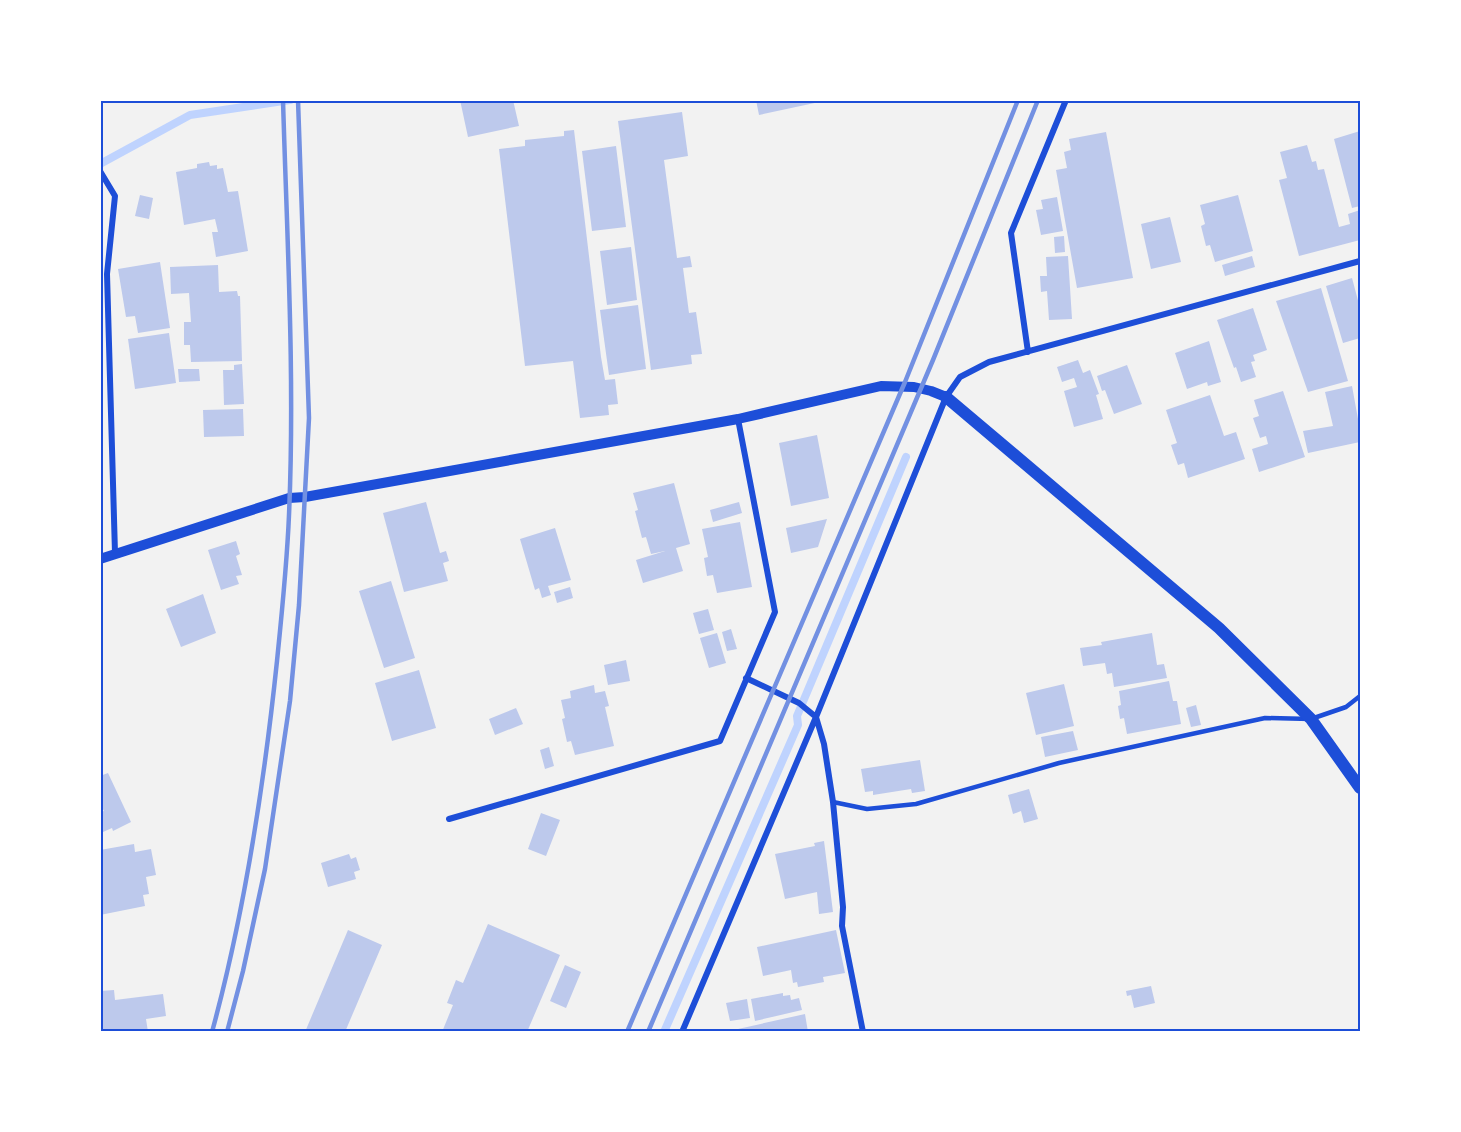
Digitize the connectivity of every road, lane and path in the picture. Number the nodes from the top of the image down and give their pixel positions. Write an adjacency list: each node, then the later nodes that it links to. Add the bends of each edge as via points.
1 (1066, 100): 4 (street, via 1011,233)
2 (100, 171): 7 (street, via 115,196 107,274)
3 (1360, 261): 4 (street)
4 (1028, 352): 5 (street, via 989,362 960,377)
5 (946, 398): 6 (street, via 914,387 881,386); 11 (street); 12 (main road, via 1219,628)
6 (738, 419): 7 (street, via 289,498); 9 (street, via 774,612)
7 (115, 553): 8 (street)
8 (100, 559)
9 (747, 678): 11 (street, via 802,705); 15 (street, via 720,741)
10 (1360, 696): 12 (lane, via 1346,707)
11 (816, 717): 14 (street); 16 (street)
12 (1311, 719): 13 (main road); 14 (lane, via 1265,718 1059,763 916,804 867,809)
13 (1360, 788)
14 (833, 802): 17 (street, via 842,926)
15 (449, 819)
16 (682, 1032)
17 (863, 1032)

